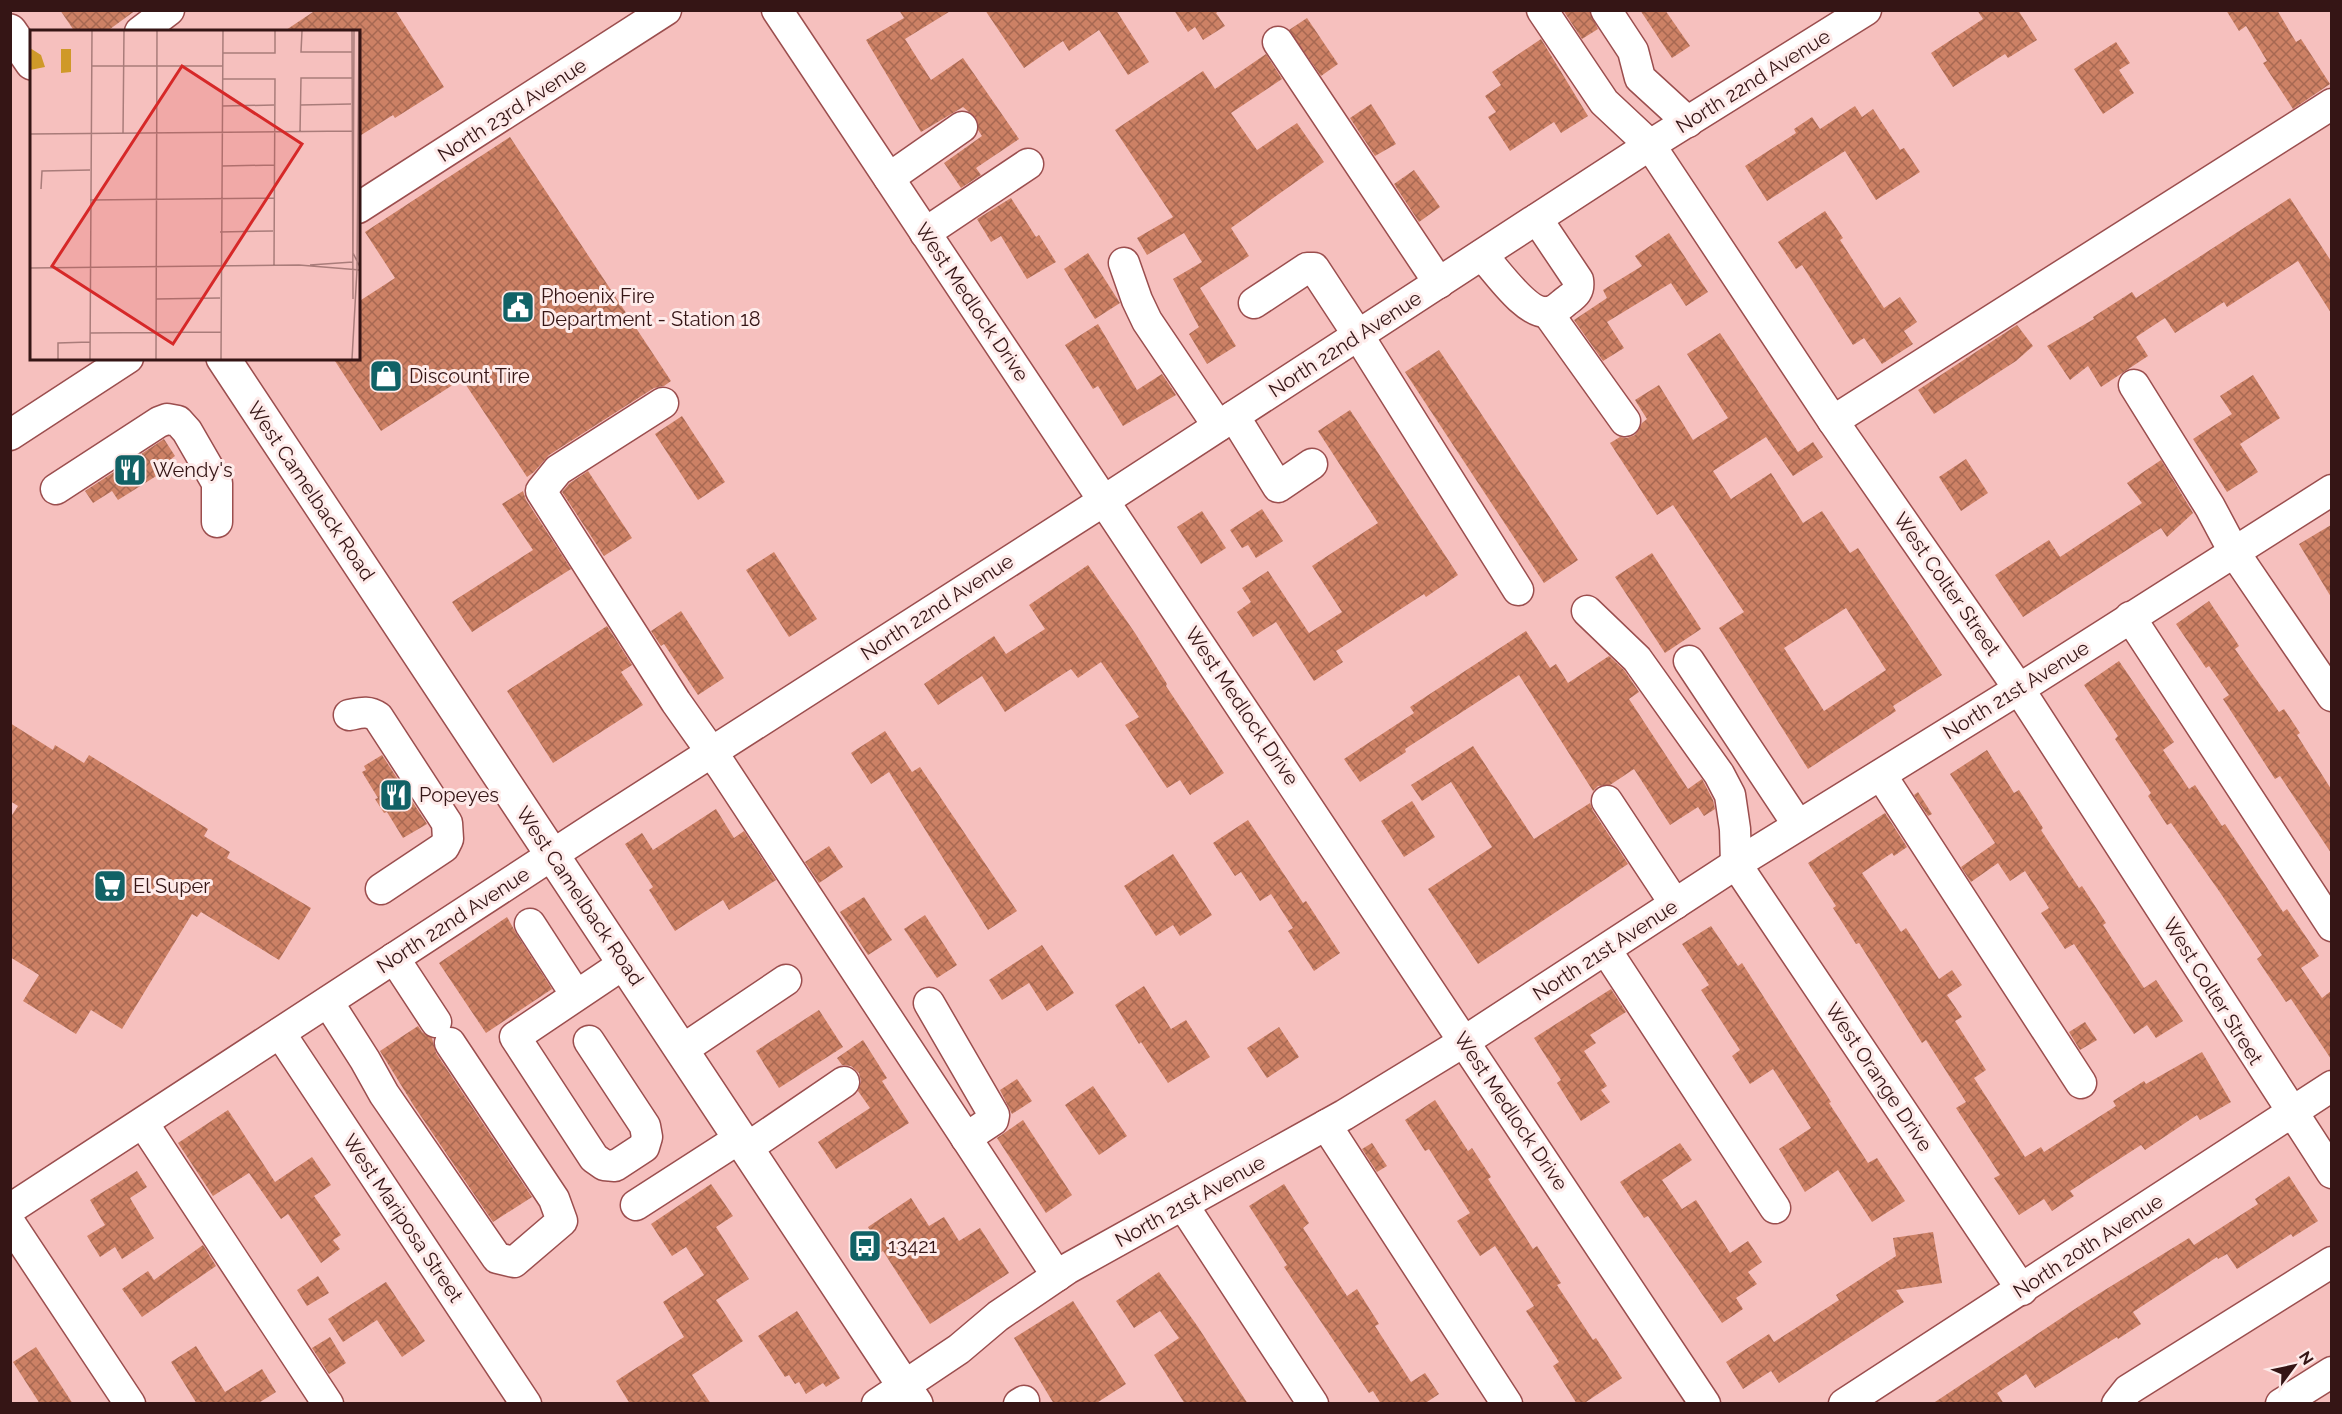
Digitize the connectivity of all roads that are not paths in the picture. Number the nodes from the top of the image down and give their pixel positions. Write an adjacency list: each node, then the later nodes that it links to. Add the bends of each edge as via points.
1 (169, 10): 7 (street)
2 (666, 10): 17 (street, North 23rd Avenue)
3 (777, 10): 16 (street, West Medlock Drive)
4 (1542, 10): 14 (street, West Colter Street, via 1604,102)
5 (1606, 10): 12 (street, via 1633,51 1640,78)
6 (1866, 10): 12 (street, North 22nd Avenue)
7 (143, 30)
8 (10, 31): 10 (main road)
9 (1278, 42): 22 (street)
10 (30, 60)
11 (2331, 104): 32 (street)
12 (1688, 122): 14 (street, North 22nd Avenue)
13 (962, 127): 16 (street)
14 (1650, 145): 18 (street, North 22nd Avenue); 32 (street, West Colter Street)
15 (1028, 164): 19 (street)
16 (889, 178): 19 (street, West Medlock Drive)
17 (360, 207)
18 (1537, 219): 20 (street, North 22nd Avenue); 24 (street, via 1578,280 1579,288 1555,310)
19 (925, 233): 37 (street, West Medlock Drive)
20 (1482, 255): 22 (street, North 22nd Avenue); 24 (street, via 1526,304)
21 (1124, 263): 30 (street, via 1147,321)
22 (1439, 283): 25 (street, North 22nd Avenue)
23 (1254, 303): 25 (street, via 1308,268 1314,268)
24 (1547, 312): 31 (street)
25 (1358, 335): 30 (street, North 22nd Avenue); 40 (street)
26 (125, 360): 33 (street)
27 (224, 360): 51 (main road, West Camelback Road)
28 (2134, 385): 39 (street)
29 (663, 403): 47 (street, via 558,470 542,491)
30 (1226, 421): 34 (street, via 1278,487); 37 (street, North 22nd Avenue)
31 (1625, 421)
32 (1833, 421): 44 (street, West Colter Street)
33 (10, 435)
34 (1312, 464)
35 (57, 489): 38 (street, via 159,422 178,421 217,483)
36 (2331, 490): 39 (street, North 21st Avenue)
37 (1105, 500): 47 (street, North 22nd Avenue); 66 (street, West Medlock Drive)
38 (217, 522)
39 (2234, 552): 42 (street, North 21st Avenue); 45 (street)
40 (1518, 590)
41 (1587, 611): 52 (street, via 1637,659 1719,774 1730,795)
42 (2130, 617): 44 (street, North 21st Avenue); 56 (street)
43 (1689, 661): 50 (street)
44 (2019, 689): 48 (street, North 21st Avenue); 71 (street, West Colter Street)
45 (2331, 696)
46 (349, 715): 53 (street, via 372,712 378,717 449,831 444,848)
47 (712, 752): 51 (street, North 22nd Avenue); 74 (street)
48 (1881, 775): 50 (street, North 21st Avenue); 69 (street)
49 (1607, 801): 54 (street)
50 (1798, 825): 52 (street, North 21st Avenue)
51 (552, 855): 58 (street, North 22nd Avenue); 59 (main road, West Camelback Road)
52 (1736, 864): 54 (street, North 21st Avenue); 84 (street, West Orange Drive)
53 (381, 889)
54 (1675, 904): 57 (street, North 21st Avenue)
55 (530, 924): 61 (street)
56 (2331, 926)
57 (1606, 950): 66 (street, North 21st Avenue); 79 (street)
58 (394, 958): 62 (street, North 22nd Avenue); 62 (street, via 554,1199 562,1221 514,1262 497,1258 384,1094)
59 (625, 963): 61 (street); 67 (main road, West Camelback Road)
60 (786, 980): 67 (street)
61 (576, 996): 65 (street, via 515,1037 594,1158 615,1166 644,1148 645,1126)
62 (328, 1002): 64 (street, North 22nd Avenue)
63 (929, 1003): 74 (street, via 994,1115 993,1120)
64 (280, 1033): 72 (street, North 22nd Avenue); 89 (street, West Mariposa Street)
65 (589, 1041)
66 (1465, 1041): 73 (street, North 21st Avenue); 93 (street, West Medlock Drive)
67 (682, 1050): 75 (main road, West Camelback Road)
68 (844, 1082): 75 (street)
69 (2081, 1083)
70 (2331, 1086): 71 (street, North 20th Avenue)
71 (2290, 1113): 76 (street, West Colter Street); 84 (street, North 20th Avenue)
72 (143, 1122): 80 (street, North 22nd Avenue); 88 (street)
73 (1326, 1125): 78 (street, North 21st Avenue); 92 (street)
74 (966, 1138): 83 (street)
75 (743, 1143): 77 (street); 86 (main road, West Camelback Road)
76 (2331, 1173)
77 (636, 1205)
78 (1183, 1205): 83 (street, North 21st Avenue); 91 (street)
79 (1775, 1208)
80 (10, 1209)
81 (10, 1223): 87 (street)
82 (2331, 1262): 95 (street, via 2128,1390)
83 (1057, 1276): 86 (street, North 21st Avenue, via 998,1316)
84 (2022, 1290): 94 (street, North 20th Avenue)
85 (2331, 1372): 96 (street)
86 (910, 1394): 90 (street, North 21st Avenue)
87 (130, 1404)
88 (328, 1404)
89 (526, 1404)
90 (877, 1404)
91 (1313, 1404)
92 (1506, 1404)
93 (1705, 1404)
94 (1845, 1404)
95 (2116, 1404)
96 (2281, 1404)

